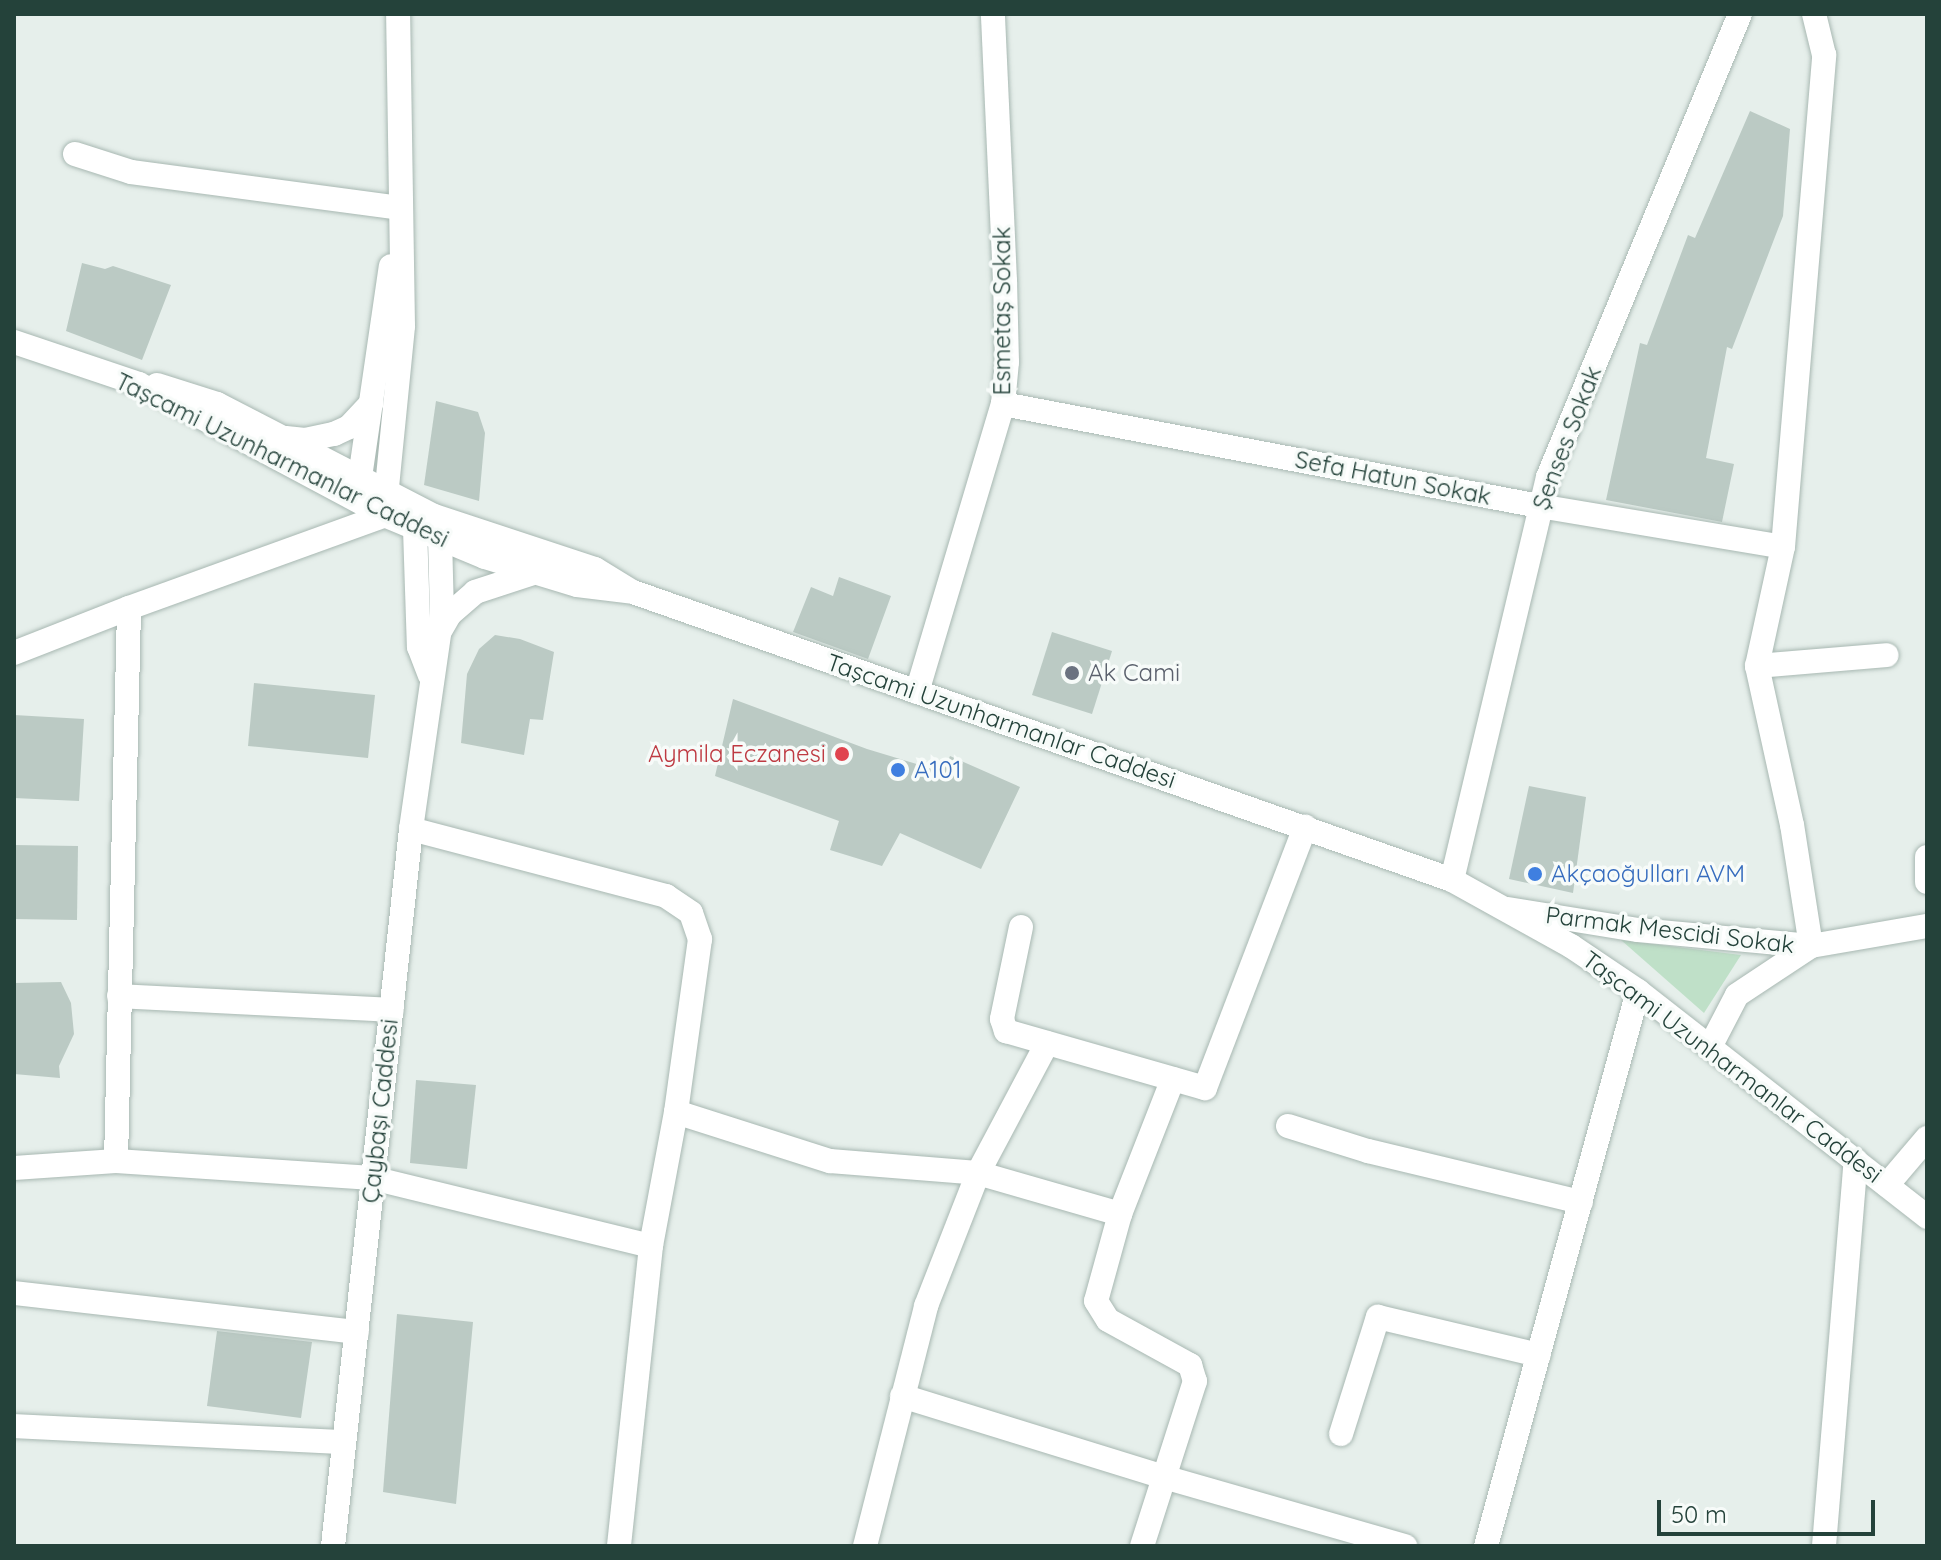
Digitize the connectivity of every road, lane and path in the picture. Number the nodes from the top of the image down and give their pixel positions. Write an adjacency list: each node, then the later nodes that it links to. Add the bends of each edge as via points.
1 (398, 14): 6 (street)
2 (993, 14): 10 (street, Esmetaş Sokak, via 1005,295)
3 (1740, 14): 14 (street, Şenses Sokak)
4 (1814, 14): 17 (street, via 1824,55)
5 (75, 154): 6 (street, via 131,172)
6 (400, 208): 9 (street); 13 (street, via 403,326)
7 (14, 342): 8 (street, Taşcami Uzunharmanlar Caddesi)
8 (139, 384): 11 (street, via 201,398); 12 (street, Taşcami Uzunharmanlar Caddesi)
9 (371, 403): 11 (street, via 349,427 334,434 305,440); 12 (street)
10 (1003, 404): 14 (street, Sefa Hatun Sokak); 26 (street, Esmetaş Sokak)
11 (282, 437): 12 (street)
12 (358, 490): 13 (street)
13 (385, 504): 15 (street); 20 (street)
14 (1539, 506): 17 (street, Sefa Hatun Sokak); 30 (street, Şenses Sokak)
15 (414, 517): 16 (street, Taşcami Uzunharmanlar Caddesi); 19 (street, via 595,569); 25 (street, Çaybaşı Caddesi, via 419,647)
16 (440, 540): 18 (street, Taşcami Uzunharmanlar Caddesi); 21 (street, Çaybaşı Caddesi)
17 (1783, 547): 24 (street)
18 (533, 573): 19 (street, Taşcami Uzunharmanlar Caddesi); 21 (street, via 475,592 450,614)
19 (633, 592): 26 (street, Taşcami Uzunharmanlar Caddesi)
20 (129, 608): 22 (street); 37 (street)
21 (439, 633): 25 (street, Çaybaşı Caddesi)
22 (14, 653)
23 (1887, 655): 24 (street)
24 (1757, 666): 35 (street, via 1792,825)
25 (430, 675): 28 (street, Çaybaşı Caddesi)
26 (917, 692): 27 (street, Taşcami Uzunharmanlar Caddesi)
27 (1305, 827): 30 (street, Taşcami Uzunharmanlar Caddesi); 41 (street, via 1205,1088)
28 (411, 829): 38 (street, Çaybaşı Caddesi); 42 (street, via 666,896 691,913 700,939)
29 (1927, 857): 31 (street)
30 (1452, 880): 32 (street, Taşcami Uzunharmanlar Caddesi)
31 (1927, 882)
32 (1508, 909): 35 (street, Parmak Mescidi Sokak, via 1638,930); 36 (street, Taşcami Uzunharmanlar Caddesi)
33 (1927, 926): 35 (street, Parmak Mescidi Sokak)
34 (1021, 927): 39 (street, via 1002,1019 1006,1031)
35 (1811, 946): 40 (street, via 1737,995)
36 (1638, 991): 40 (street, Taşcami Uzunharmanlar Caddesi); 51 (street)
37 (119, 996): 38 (street); 46 (street)
38 (392, 1010): 49 (street, Çaybaşı Caddesi)
39 (1047, 1043): 41 (street); 48 (street)
40 (1711, 1045): 45 (street, Taşcami Uzunharmanlar Caddesi)
41 (1173, 1079): 52 (street)
42 (676, 1112): 48 (street, via 830,1161); 54 (street)
43 (1288, 1126): 51 (street, via 1368,1151)
44 (1927, 1138): 50 (street)
45 (1856, 1160): 50 (street, Taşcami Uzunharmanlar Caddesi); 69 (street)
46 (116, 1161): 47 (street); 49 (street)
47 (14, 1168)
48 (978, 1173): 52 (street); 58 (street, via 926,1306)
49 (372, 1178): 54 (street); 56 (street, Çaybaşı Caddesi)
50 (1887, 1185): 53 (street, Taşcami Uzunharmanlar Caddesi)
51 (1581, 1202): 57 (street)
52 (1120, 1214): 62 (street, via 1096,1301 1108,1320 1190,1365 1195,1381)
53 (1927, 1217)
54 (651, 1246): 64 (street)
55 (14, 1293): 56 (street)
56 (357, 1332): 61 (street, Çaybaşı Caddesi)
57 (1539, 1355): 60 (street, via 1378,1317); 68 (street)
58 (902, 1396): 62 (street); 65 (street)
59 (14, 1426): 61 (street)
60 (1341, 1434)
61 (344, 1442): 63 (street, Çaybaşı Caddesi)
62 (1164, 1477): 66 (street); 67 (street)
63 (333, 1546)
64 (619, 1546)
65 (865, 1546)
66 (1142, 1546)
67 (1405, 1546)
68 (1486, 1546)
69 (1824, 1546)

